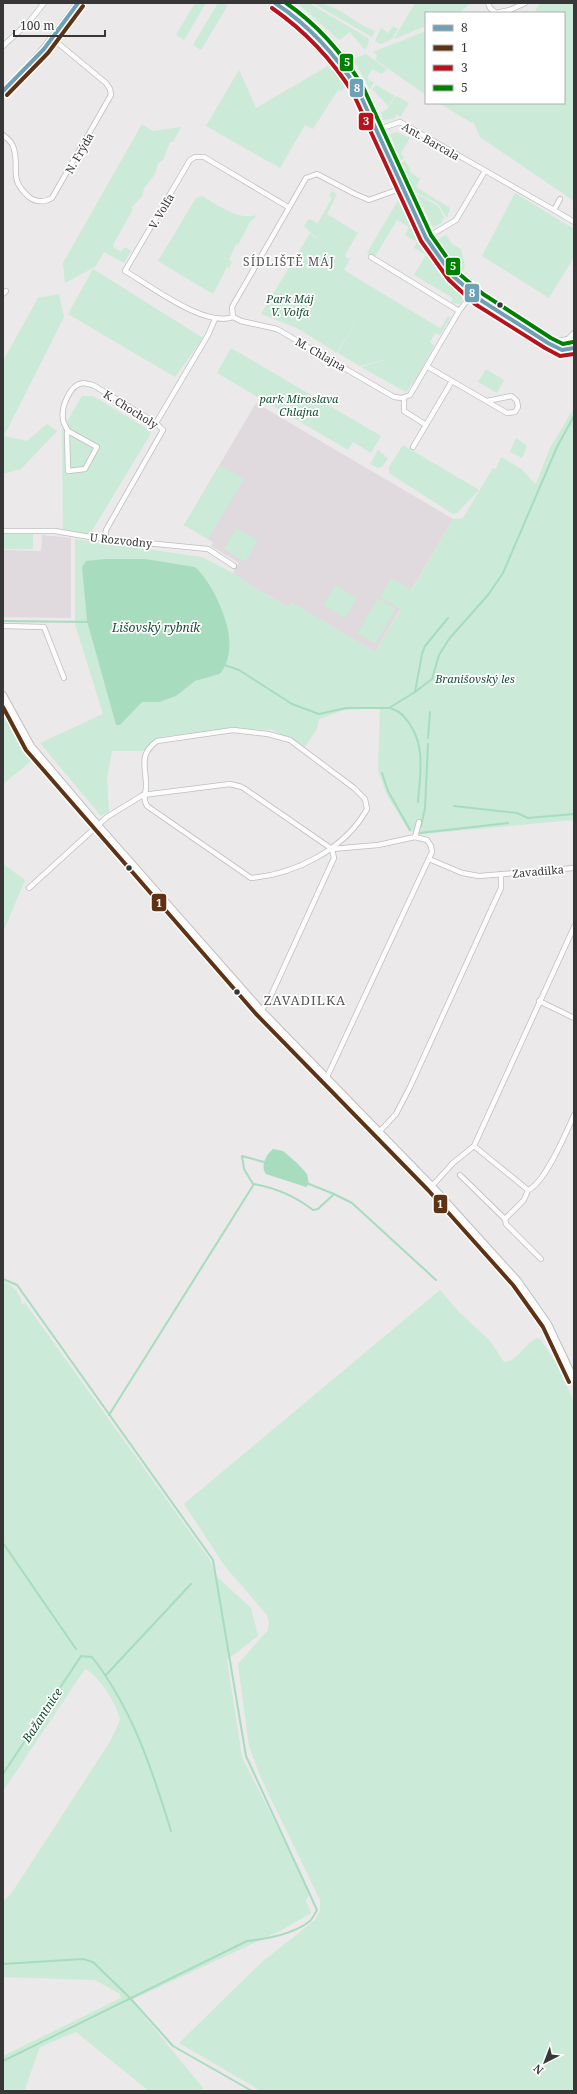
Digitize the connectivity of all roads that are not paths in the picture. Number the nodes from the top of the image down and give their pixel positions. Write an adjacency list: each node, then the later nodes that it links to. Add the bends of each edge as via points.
1 (44, 3): 9 (street, via 29,22)
2 (78, 3): 8 (street)
3 (275, 3): 11 (street, via 306,25 340,62 358,90)
4 (488, 3): 6 (street)
5 (525, 3): 7 (street)
6 (495, 12)
7 (503, 12)
8 (53, 39): 10 (street, via 20,77); 12 (street, N. Frýda, via 106,84 111,96 52,198 46,201 32,200 21,190 17,182 13,148)
9 (3, 46)
10 (3, 91)
11 (376, 130): 13 (street, Ant. Barcala, via 400,122); 14 (street)
12 (3, 135)
13 (485, 171): 17 (street, Ant. Barcala); 19 (street, via 456,220)
14 (402, 188): 16 (street, via 369,200 317,174 306,178); 19 (street)
15 (560, 198): 17 (street)
16 (288, 207): 23 (street, via 232,307); 24 (street, V. Volfa, via 204,157 190,160 125,271 192,310)
17 (554, 210): 18 (street, Ant. Barcala)
18 (574, 222)
19 (426, 238): 21 (street, via 453,276)
20 (371, 257): 22 (street)
21 (472, 294): 22 (street); 25 (street, via 548,343 568,339)
22 (459, 311): 26 (street)
23 (233, 317): 24 (street, V. Volfa); 28 (street, M. Chlajna, via 278,329 394,397)
24 (214, 319): 30 (street, via 208,335)
25 (574, 333)
26 (428, 367): 27 (street); 28 (street, via 410,395)
27 (452, 381): 29 (street); 31 (street)
28 (404, 398): 31 (street, via 404,411)
29 (487, 401): 29 (street, via 507,413 515,412 518,406 512,396)
30 (156, 423): 32 (street, K. Chocholy, via 93,386 80,383 70,393 64,407 62,418); 35 (street, K. Chocholy, via 163,430 106,530)
31 (426, 425): 33 (street)
32 (68, 431): 32 (street, K. Chocholy, via 68,471 85,469 97,447)
33 (413, 447)
34 (3, 531): 35 (street, U Rozvodny, via 55,531)
35 (105, 539): 36 (street, U Rozvodny, via 208,549)
36 (234, 566)
37 (3, 626): 38 (street, via 44,627)
38 (64, 678)
39 (3, 695): 42 (street, via 31,746)
40 (143, 795): 42 (street); 44 (street, via 236,785); 44 (street, via 147,806 251,878 286,870); 44 (street, via 146,788 143,761 149,747 157,741 233,730 290,740 365,799 367,809 360,822)
41 (419, 822): 43 (street)
42 (98, 825): 48 (street); 51 (street)
43 (415, 837): 44 (street, via 378,845); 45 (street, via 427,840 431,846)
44 (332, 849): 51 (street, via 334,858 268,1002)
45 (429, 859): 47 (street, Zavadilka, via 462,873 479,876); 53 (street)
46 (574, 868): 47 (street, Zavadilka)
47 (502, 874): 55 (street, Zavadilka, via 501,888 410,1087 396,1114)
48 (29, 888)
49 (574, 927): 50 (street)
50 (539, 1001): 52 (street); 56 (street)
51 (261, 1010): 53 (street)
52 (574, 1018)
53 (326, 1079): 55 (street)
54 (574, 1115): 59 (street, via 554,1158 535,1187)
55 (379, 1132): 58 (street)
56 (474, 1146): 58 (street, via 453,1163); 59 (street)
57 (460, 1175): 60 (street)
58 (432, 1186): 62 (street, via 518,1281 548,1324)
59 (528, 1190): 60 (street, via 524,1200)
60 (505, 1219): 61 (street, via 506,1224)
61 (541, 1259)
62 (574, 1379)

